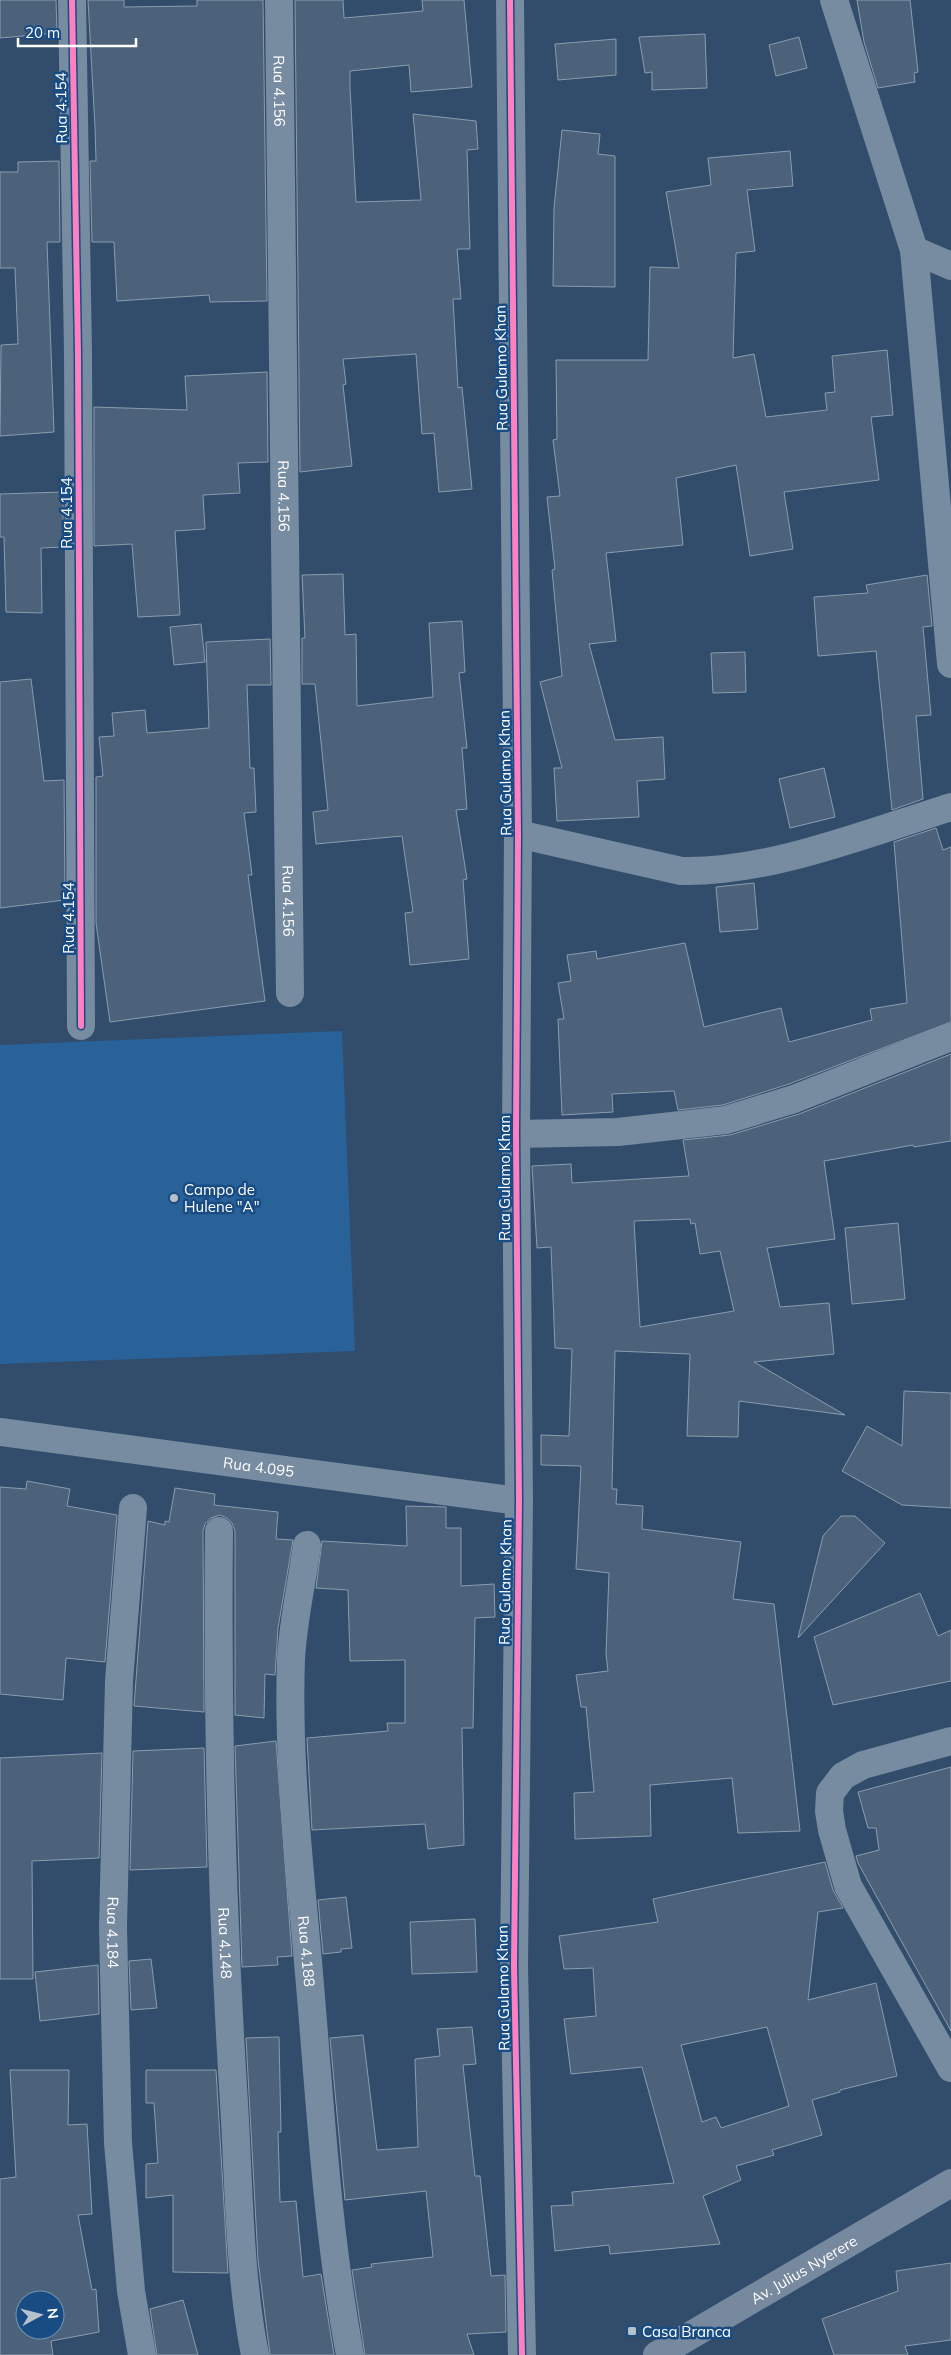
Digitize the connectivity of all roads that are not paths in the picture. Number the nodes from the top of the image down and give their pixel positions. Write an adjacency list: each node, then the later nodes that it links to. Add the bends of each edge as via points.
1 (72, 0): 11 (street, Rua 4.154)
2 (279, 0): 10 (street, Rua 4.156)
3 (510, 0): 9 (street, Rua Gulamo Khan)
4 (834, 0): 5 (street)
5 (914, 250): 6 (street); 7 (street)
6 (951, 266)
7 (951, 664)
8 (951, 807): 9 (street, via 794,855 702,872 681,871)
9 (518, 834): 13 (street, Rua Gulamo Khan)
10 (290, 993)
11 (82, 1026)
12 (951, 1038): 13 (street, via 794,1099 726,1120 618,1132)
13 (516, 1134): 15 (street, Rua Gulamo Khan)
14 (0, 1432): 15 (street, Rua 4.095)
15 (519, 1501): 25 (street, Rua Gulamo Khan, via 514,1966)
16 (133, 1508): 22 (street, Rua 4.184, via 119,1681 114,1975 118,2143 131,2291)
17 (219, 1531): 23 (street, Rua 4.148, via 218,1676 225,1958 239,2194 250,2330)
18 (307, 1545): 24 (street, Rua 4.188, via 292,1656 294,1778 325,2182 338,2294)
19 (951, 1740): 20 (street, via 863,1765 843,1776 830,1793 830,1812 848,1886)
20 (951, 2068)
21 (951, 2182): 26 (main road, Av. Julius Nyerere)
22 (142, 2355)
23 (255, 2355)
24 (350, 2355)
25 (522, 2355)
26 (657, 2355)

